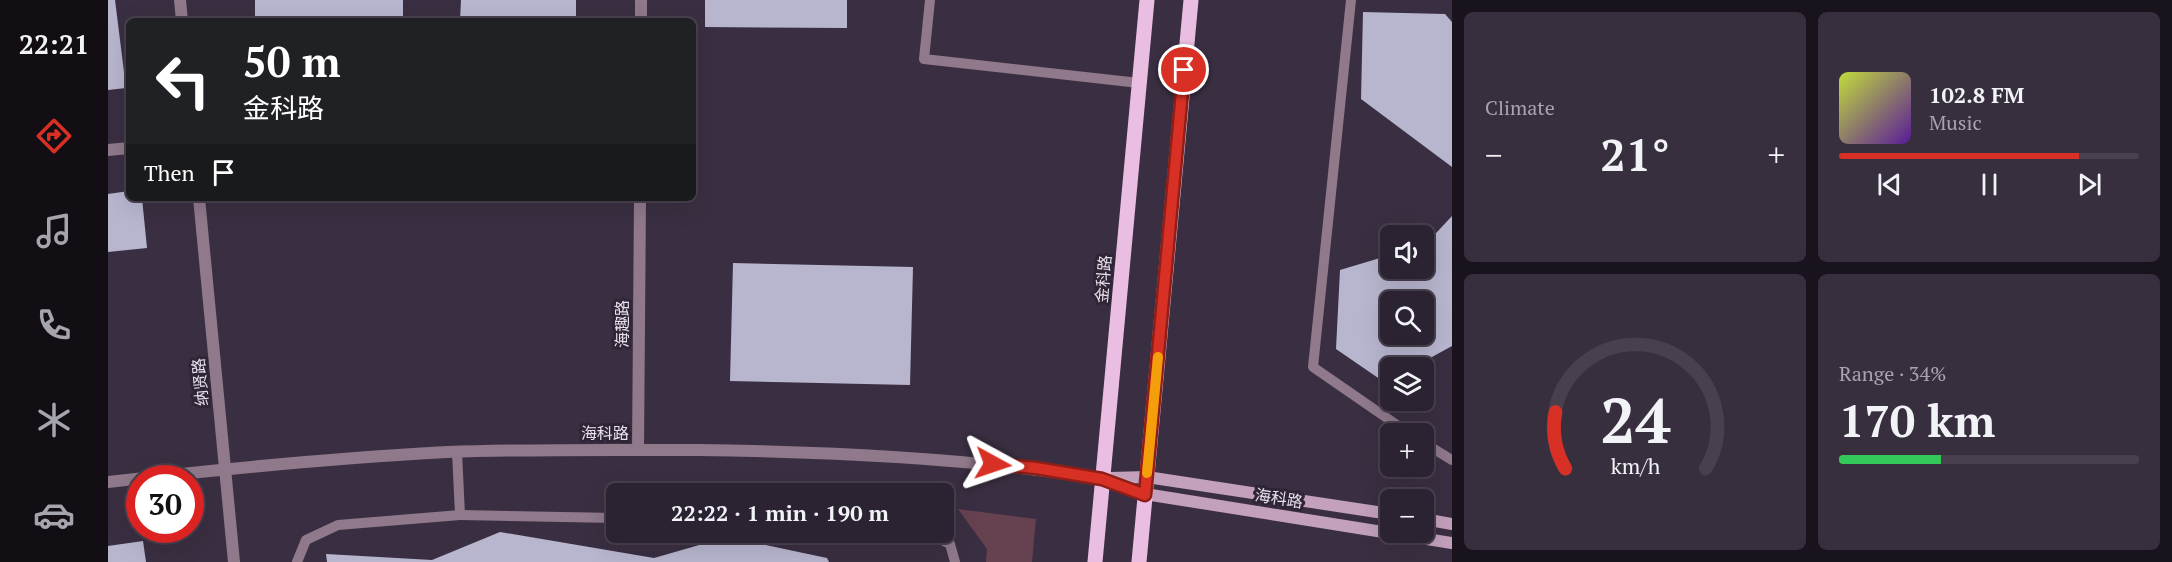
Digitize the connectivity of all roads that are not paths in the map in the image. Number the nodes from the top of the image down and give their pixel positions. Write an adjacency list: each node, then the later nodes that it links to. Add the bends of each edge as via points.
1 (180, 0): 7 (street)
2 (641, 0): 8 (street)
3 (930, 0): 9 (lane, via 924,59)
4 (1147, 0): 9 (main road, 金科路)
5 (1191, 0): 20 (main road)
6 (1351, 0): 14 (lane, via 1313,367)
7 (182, 18)
8 (641, 18)
9 (1139, 83): 21 (main road, 金科路)
10 (126, 148): 11 (street)
11 (108, 150)
12 (199, 201): 19 (street, 纳贤路)
13 (640, 201): 16 (street, 海趣路)
14 (1394, 423)
15 (1434, 449): 18 (lane)
16 (638, 450): 17 (street, 海科路); 21 (street, 海科路, via 828,453 1036,468)
17 (457, 452): 19 (street, 海科路); 25 (lane)
18 (1452, 460)
19 (225, 470): 22 (street, 海科路); 31 (street, 纳贤路)
20 (1147, 477): 21 (street, 海科路); 23 (main road); 24 (street, 海科路)
21 (1102, 479): 23 (street, 海科路); 34 (main road, 金科路)
22 (108, 482)
23 (1145, 495): 30 (street, 海科路); 35 (main road)
24 (1380, 512)
25 (460, 515): 26 (lane); 32 (lane, via 338,525 306,540)
26 (606, 518)
27 (1434, 521): 28 (street)
28 (1452, 524)
29 (948, 543): 33 (lane)
30 (1452, 543)
31 (234, 562)
32 (297, 562)
33 (955, 562)
34 (1095, 562)
35 (1139, 562)

